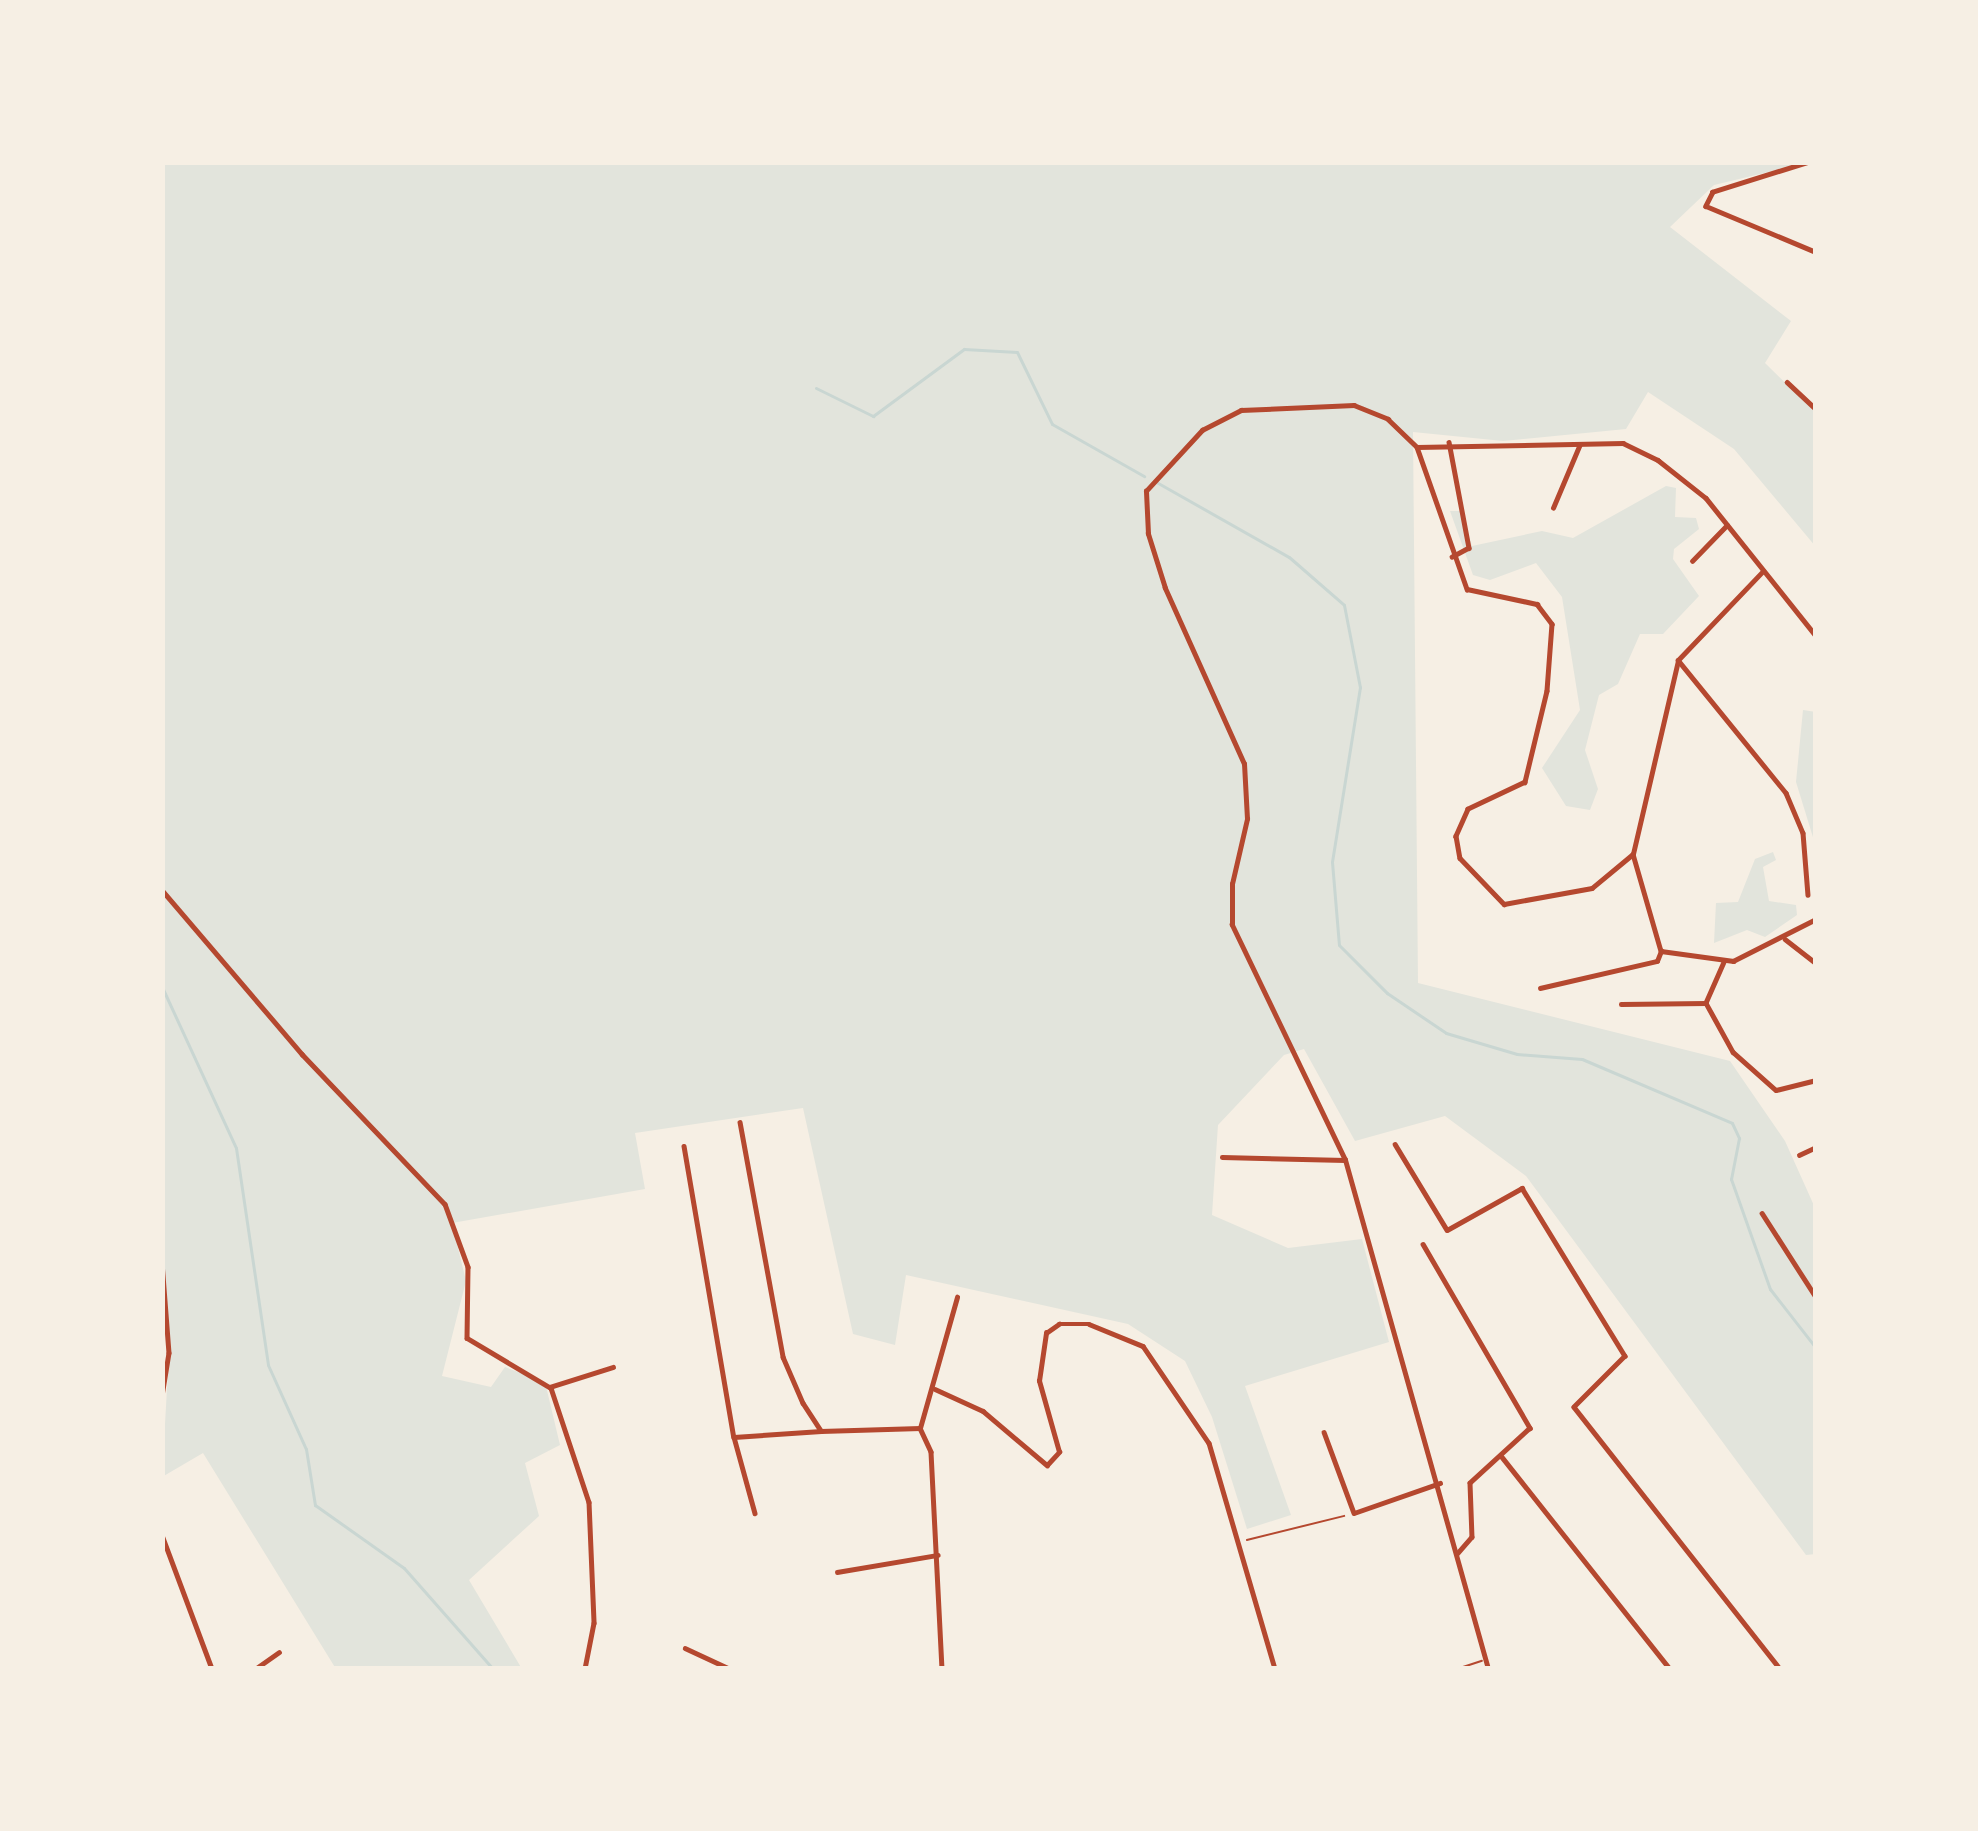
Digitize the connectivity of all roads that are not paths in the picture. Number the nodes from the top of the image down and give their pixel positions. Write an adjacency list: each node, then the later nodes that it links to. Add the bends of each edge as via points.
1 (1809, 162): 2 (street, via 1713,192 1706,206)
2 (1816, 252)
3 (1787, 382): 4 (street)
4 (1816, 409)
5 (1449, 442): 6 (street); 7 (street); 10 (street, via 1468,548)
6 (1580, 444): 8 (street); 9 (street, via 1622,443 1658,460)
7 (1417, 447): 10 (street); 33 (street, via 1388,418 1354,405 1241,410 1202,430 1155,473 1144,511 1165,588 1244,764 1247,819 1232,925)
8 (1553, 508)
9 (1727, 525): 11 (street); 12 (street)
10 (1451, 557): 15 (street, via 1467,589 1537,604 1552,624 1547,692 1525,782 1468,809 1456,836 1460,858 1494,899 1513,905 1592,888)
11 (1692, 561)
12 (1763, 571): 13 (street); 14 (street)
13 (1816, 636)
14 (1678, 660): 15 (street); 17 (street, via 1786,793 1803,832)
15 (1634, 854): 20 (street)
16 (162, 890): 40 (street, via 445,1204 468,1267 467,1338)
17 (1808, 895)
18 (1816, 919): 19 (street)
19 (1785, 939): 21 (street); 22 (street)
20 (1661, 951): 21 (street); 23 (street, via 1657,962)
21 (1724, 962): 24 (street)
22 (1816, 963)
23 (1540, 988)
24 (1706, 1003): 25 (street); 26 (street, via 1714,1027 1763,1083 1787,1090)
25 (1621, 1004)
26 (1816, 1080)
27 (740, 1122): 44 (street, via 787,1371)
28 (1395, 1144): 66 (street, via 1448,1230 1522,1188 1625,1356 1575,1402 1600,1447)
29 (684, 1146): 46 (street)
30 (1816, 1148): 31 (street)
31 (1799, 1155)
32 (1222, 1157): 33 (street)
33 (1346, 1160): 48 (street, via 1371,1240 1372,1276)
34 (1762, 1213): 38 (street)
35 (1424, 1244): 47 (street, via 1530,1434)
36 (162, 1262): 42 (street, via 169,1353)
37 (957, 1297): 41 (street)
38 (1816, 1298)
39 (613, 1367): 40 (street)
40 (550, 1387): 59 (street, via 589,1502 594,1623)
41 (935, 1389): 43 (street); 62 (street, via 983,1411 1047,1465 1059,1453 1039,1381 1046,1333 1059,1324 1089,1324 1143,1346 1209,1443)
42 (162, 1396)
43 (920, 1428): 44 (street); 52 (street, via 931,1452)
44 (821, 1431): 46 (street)
45 (1324, 1432): 48 (street, via 1354,1513)
46 (734, 1437): 49 (street)
47 (1502, 1457): 51 (street, via 1470,1484 1472,1537); 65 (street)
48 (1440, 1483): 51 (street)
49 (755, 1513)
50 (162, 1535): 57 (street)
51 (1458, 1553): 56 (street)
52 (938, 1555): 53 (street); 61 (street)
53 (837, 1572)
54 (685, 1648): 60 (street)
55 (279, 1652): 58 (street)
56 (1485, 1660): 63 (lane); 64 (street)
57 (212, 1669)
58 (255, 1669)
59 (585, 1669)
60 (730, 1669)
61 (942, 1669)
62 (1275, 1669)
63 (1457, 1669)
64 (1488, 1669)
65 (1670, 1669)
66 (1780, 1669)

